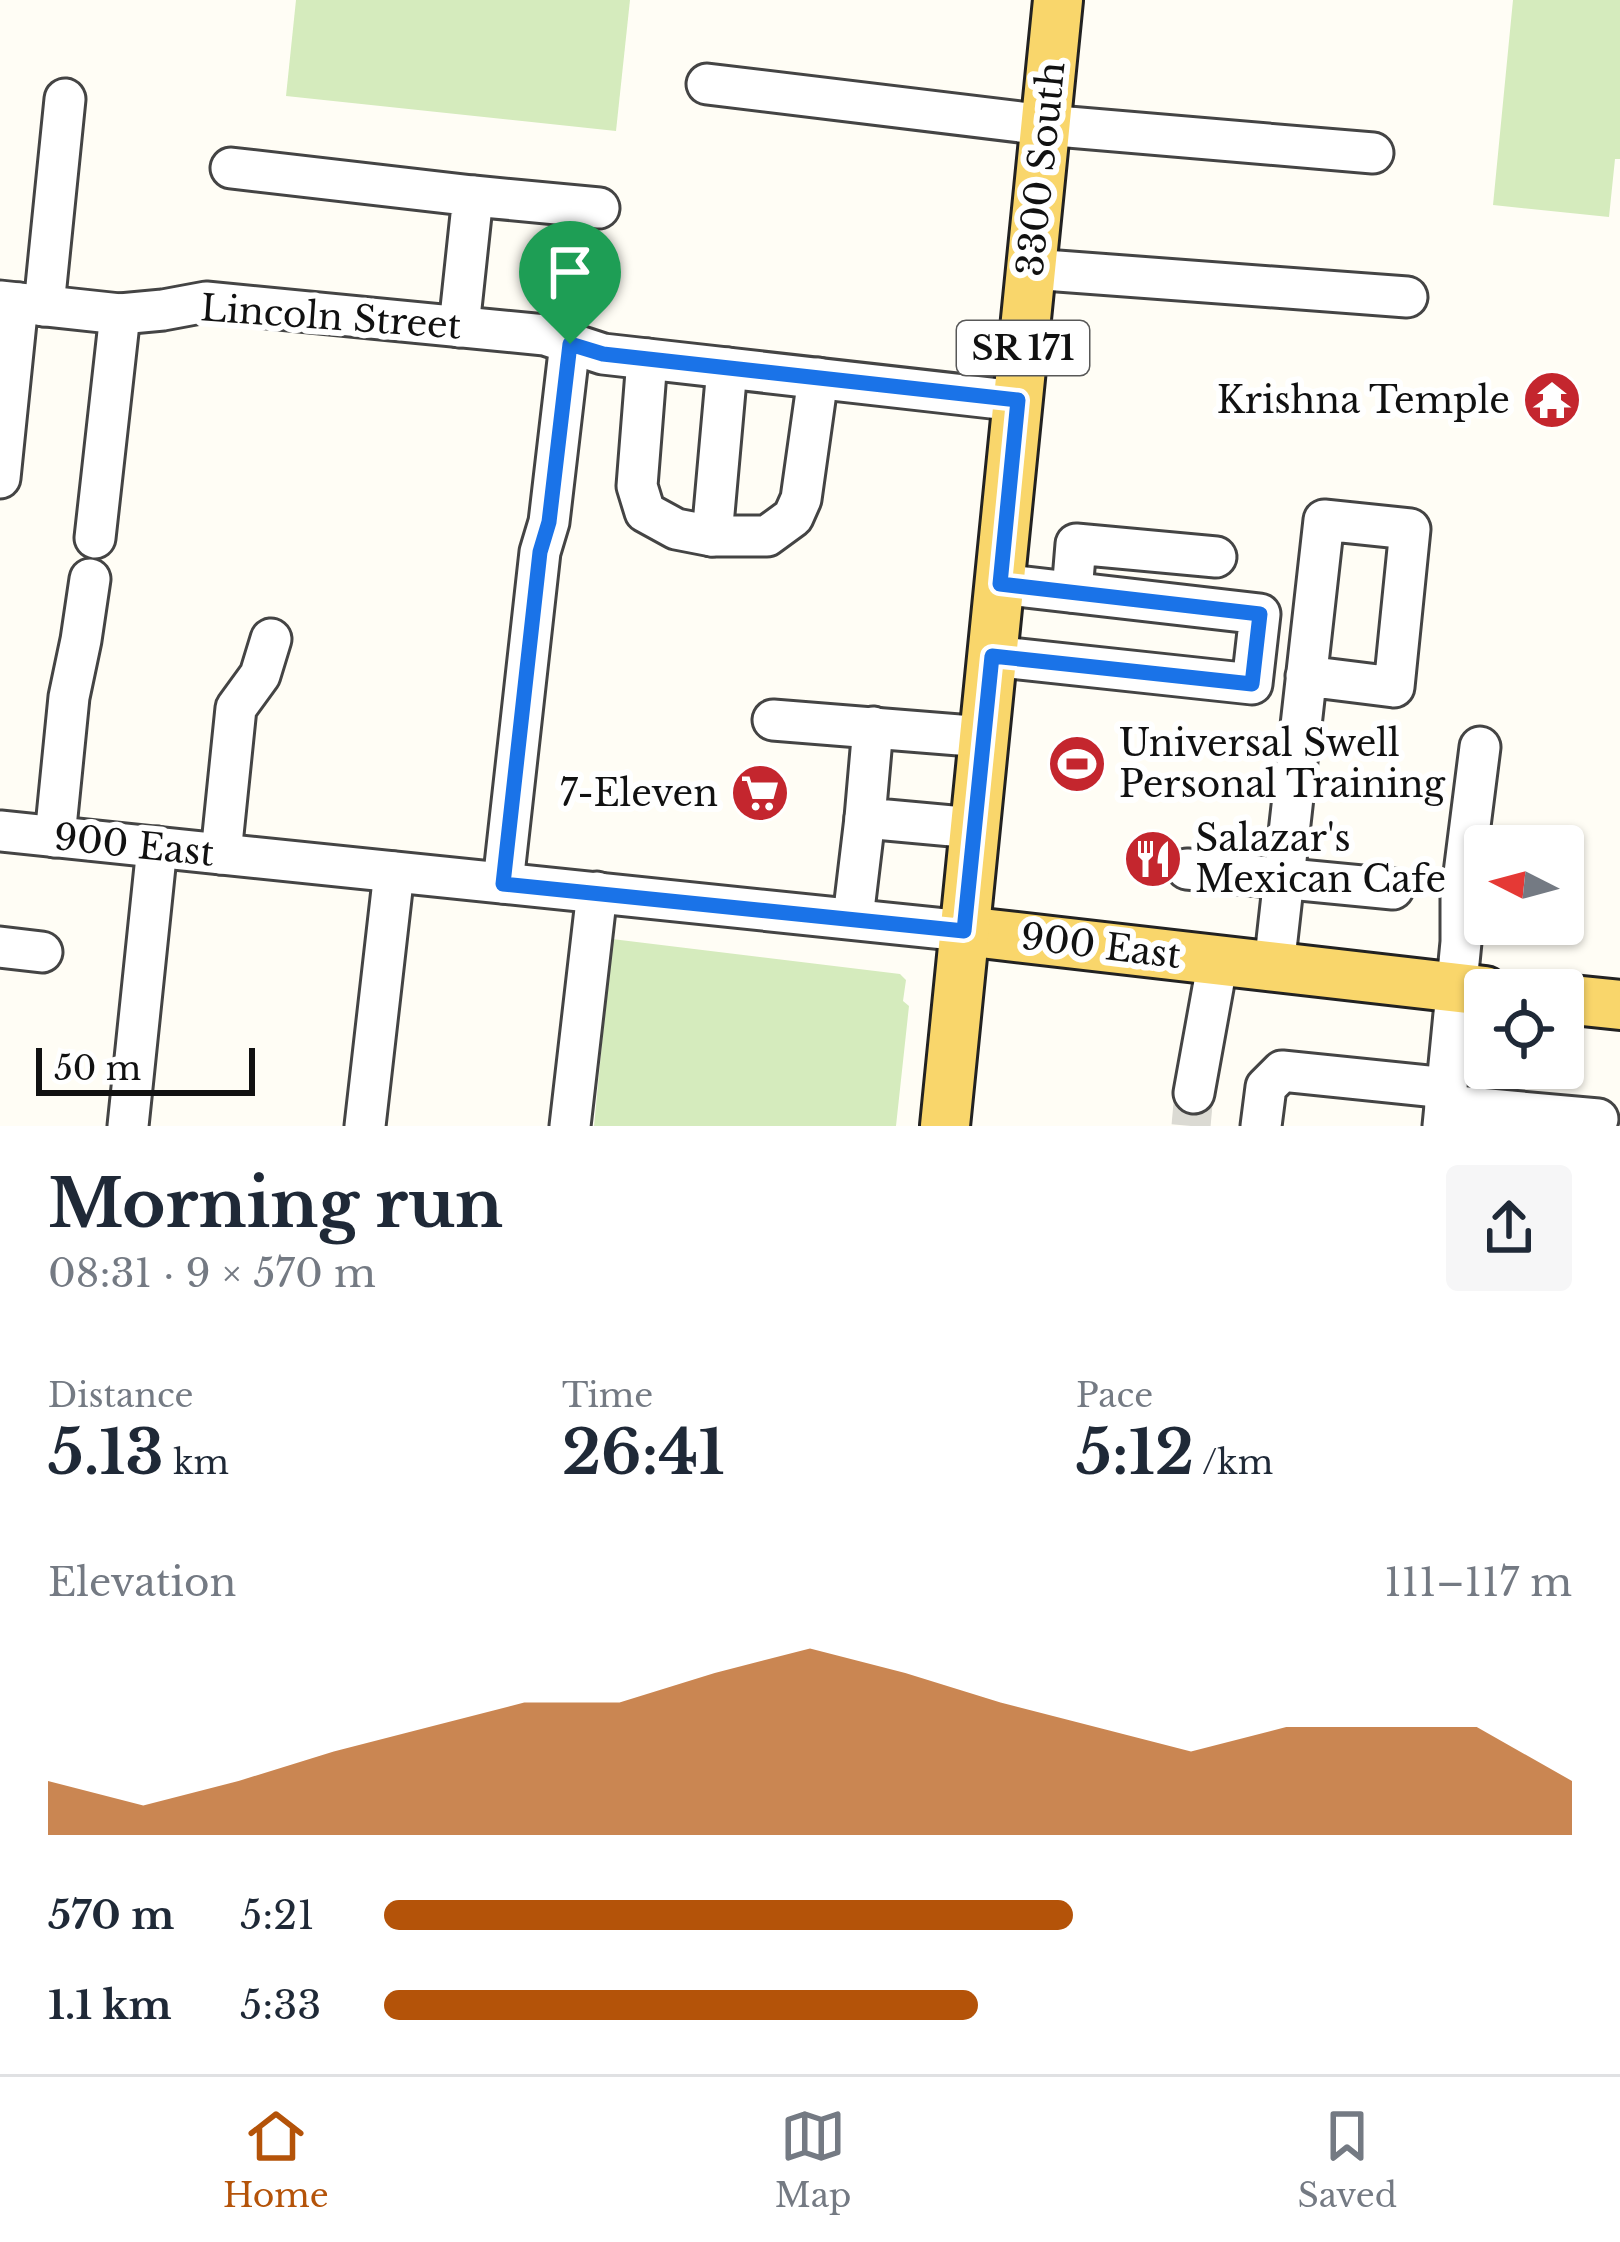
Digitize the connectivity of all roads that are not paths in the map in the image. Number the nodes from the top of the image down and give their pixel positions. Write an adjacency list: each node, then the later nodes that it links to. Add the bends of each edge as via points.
1 (1058, 0): 4 (main road, 3300 South / SR 171)
2 (707, 84): 4 (street)
3 (65, 99): 11 (street)
4 (1046, 125): 5 (street); 9 (main road, 3300 South / SR 171)
5 (1373, 153)
6 (231, 168): 7 (street)
7 (473, 196): 8 (street); 13 (street)
8 (599, 208)
9 (1031, 269): 10 (street); 18 (main road, 3300 South / SR 171)
10 (1407, 297)
11 (20, 304): 12 (street, Lincoln Street); 19 (street)
12 (120, 314): 13 (street, Lincoln Street, via 206,302); 21 (street)
13 (459, 327): 14 (street, Lincoln Street)
14 (570, 344): 15 (street, Lincoln Street); 42 (street)
15 (647, 359): 16 (street, Lincoln Street); 20 (street, via 637,486 645,512)
16 (727, 368): 17 (street, Lincoln Street); 20 (street)
17 (818, 378): 18 (street, Lincoln Street); 20 (street, via 794,517 767,536)
18 (1018, 400): 24 (main road, 3300 South / SR 171)
19 (0, 478)
20 (712, 536)
21 (95, 538)
22 (1216, 557): 25 (street, via 1076,544)
23 (90, 579): 36 (street)
24 (1000, 584): 25 (street); 27 (main road, 3300 South / SR 171)
25 (1072, 592): 27 (street, via 1260,614 1252,684)
26 (271, 639): 38 (street, via 260,675 236,708)
27 (992, 656): 31 (main road, 3300 South / SR 171)
28 (1306, 676): 41 (street)
29 (773, 720): 30 (street)
30 (873, 727): 31 (street); 33 (street)
31 (984, 737): 34 (main road, 3300 South / SR 171)
32 (1480, 747): 51 (street, via 1460,897)
33 (866, 818): 34 (street); 45 (street)
34 (974, 828): 46 (main road, 3300 South / SR 171)
35 (0, 831): 36 (street, 900 East)
36 (55, 837): 37 (street, 900 East)
37 (157, 847): 38 (street, 900 East); 59 (street)
38 (221, 854): 40 (street, 900 East)
39 (1187, 869): 41 (street)
40 (394, 872): 42 (street, 900 East); 60 (street)
41 (1283, 878): 43 (street); 50 (street)
42 (503, 884): 44 (street, 900 East)
43 (1393, 889)
44 (597, 892): 45 (street, 900 East); 61 (street)
45 (853, 918): 46 (street, 900 East)
46 (964, 931): 49 (main road, 900 East); 62 (main road, 3300 South / SR 171)
47 (0, 947): 48 (street)
48 (42, 952)
49 (1218, 960): 50 (main road, 900 East); 56 (street)
50 (1274, 967): 52 (main road, 900 East)
51 (1467, 969)
52 (1464, 988)
53 (1584, 1001): 54 (main road)
54 (1620, 1005)
55 (1464, 1020): 57 (street)
56 (1203, 1094)
57 (1445, 1106): 58 (street); 63 (street, via 1282,1071 1266,1087)
58 (1598, 1119)
59 (128, 1126)
60 (365, 1126)
61 (570, 1126)
62 (945, 1126)
63 (1261, 1126)

